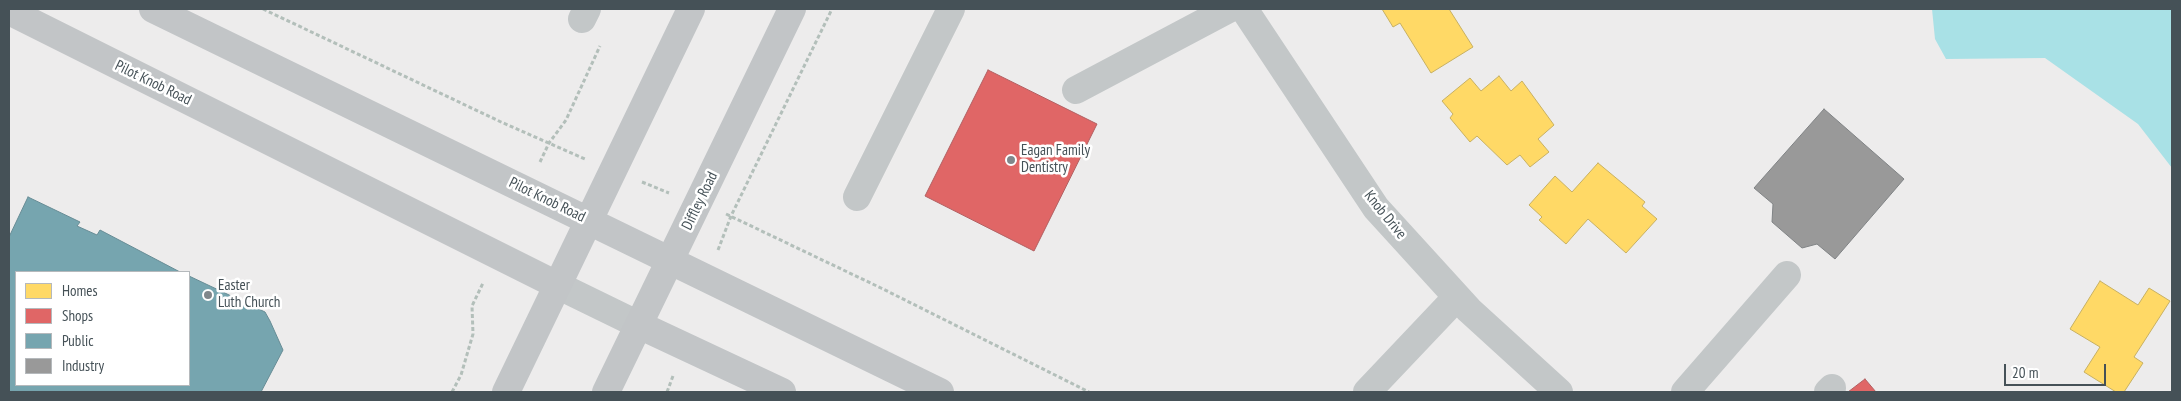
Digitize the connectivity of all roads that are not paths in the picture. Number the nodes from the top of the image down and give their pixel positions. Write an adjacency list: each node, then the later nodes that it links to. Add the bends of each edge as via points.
1 (153, 9): 10 (main road, Pilot Knob Road)
2 (691, 9): 10 (main road)
3 (792, 9): 11 (main road, Diffley Road)
4 (951, 9): 9 (street)
5 (1229, 9): 8 (street)
6 (1244, 9): 14 (street, Knob Drive, via 1376,208)
7 (9, 12): 13 (main road, Pilot Knob Road)
8 (1076, 90)
9 (858, 197)
10 (588, 220): 11 (main road, Pilot Knob Road); 13 (main road)
11 (671, 260): 15 (main road, Diffley Road); 19 (main road, Pilot Knob Road)
12 (1787, 275): 22 (street)
13 (557, 285): 15 (street, Pilot Knob Road); 16 (main road)
14 (1457, 297): 20 (street); 21 (street, Knob Drive)
15 (639, 325): 17 (main road, Diffley Road); 18 (main road, Pilot Knob Road)
16 (506, 392)
17 (606, 392)
18 (782, 392)
19 (940, 392)
20 (1367, 392)
21 (1559, 392)
22 (1686, 392)

